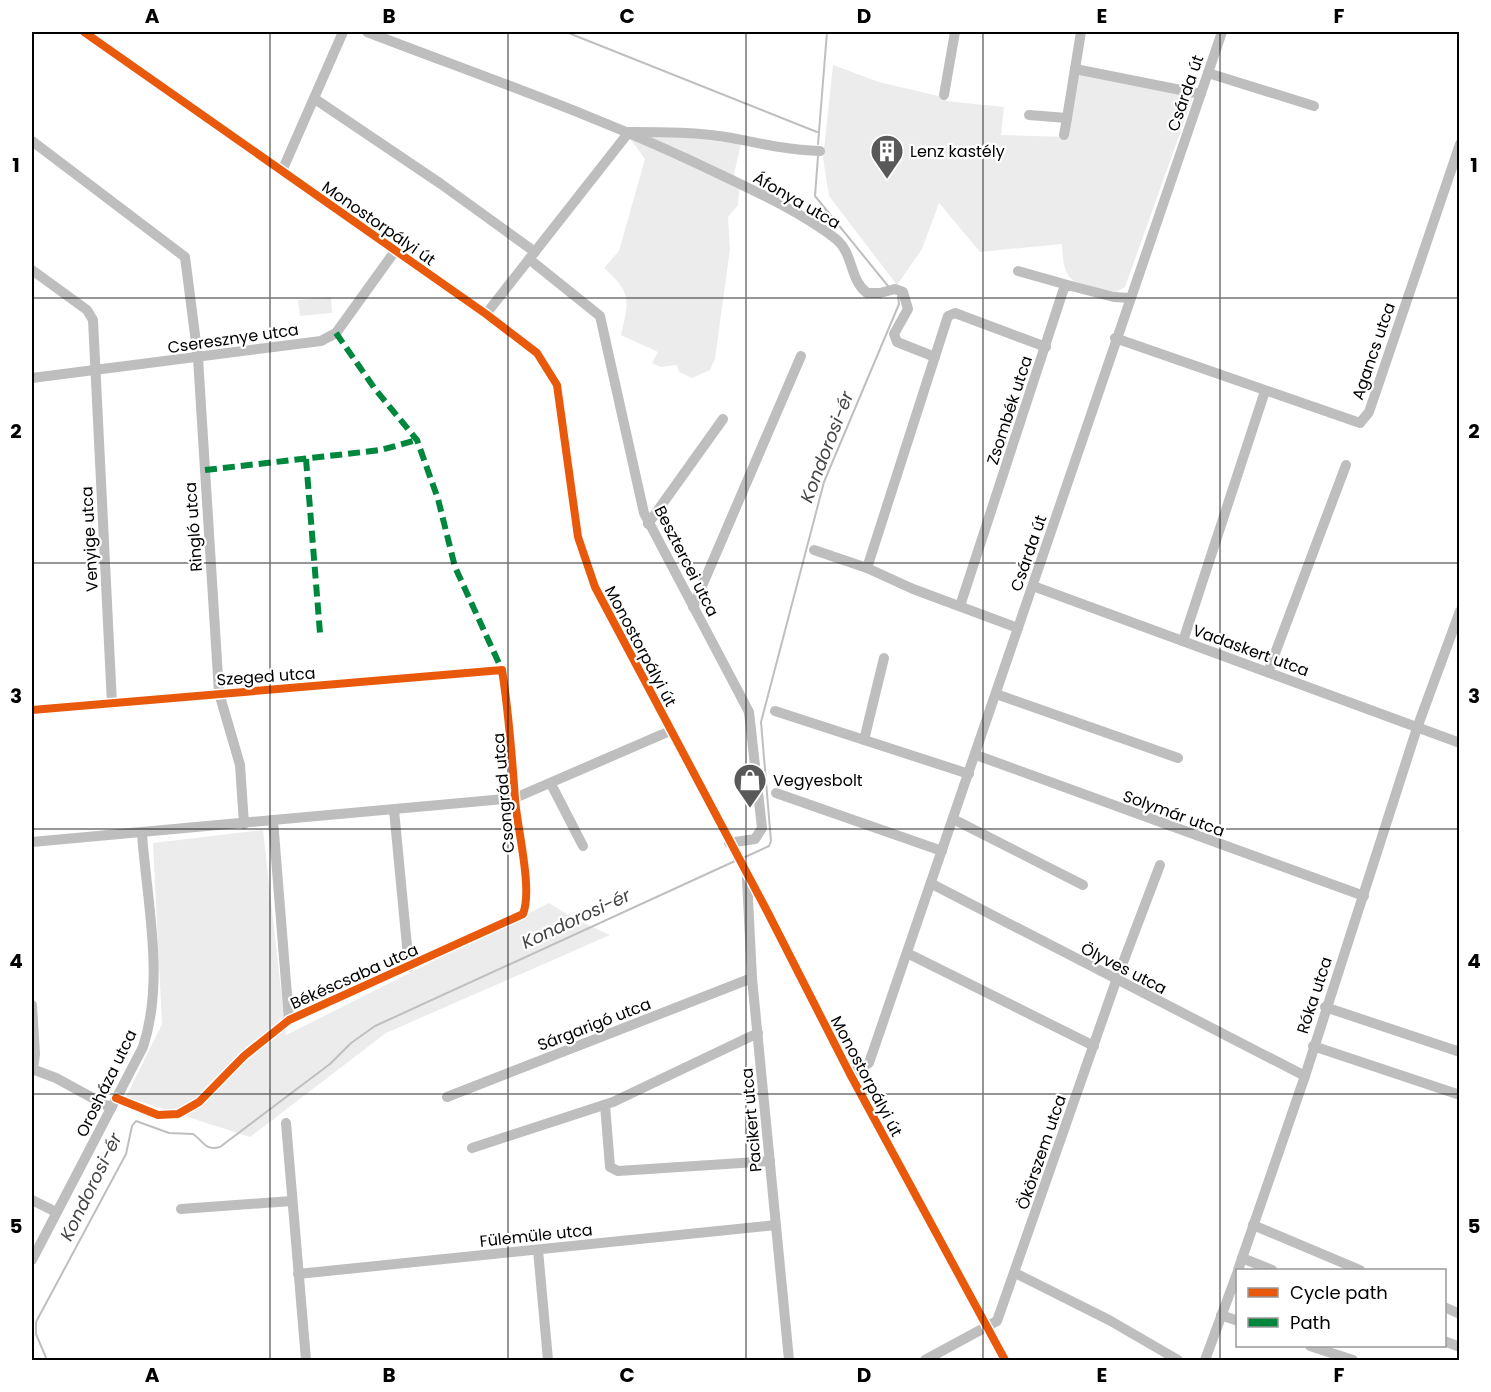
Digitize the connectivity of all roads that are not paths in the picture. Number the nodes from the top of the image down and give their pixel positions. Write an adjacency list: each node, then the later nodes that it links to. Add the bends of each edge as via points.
1 (84, 32): 20 (street, Monostorpályi út)
2 (344, 32): 11 (street)
3 (367, 32): 15 (street, Áfonya utca)
4 (955, 32): 10 (street)
5 (1081, 32): 7 (street)
6 (1222, 32): 8 (street, Csárda út)
7 (1075, 69): 9 (street); 14 (street)
8 (1208, 73): 9 (street, Csárda út); 12 (street)
9 (1201, 94): 26 (street, Csárda út)
10 (944, 95)
11 (315, 99): 20 (street); 22 (street, Besztercei utca, via 441,184)
12 (1314, 106)
13 (1029, 115): 14 (street)
14 (1067, 118): 16 (street)
15 (629, 132): 19 (street, Áfonya utca, via 732,138 762,146); 22 (street); 31 (street, Áfonya utca, via 750,189 837,240 851,258 854,273 867,293 896,289 906,297 908,309 894,334 897,342)
16 (1064, 135)
17 (32, 141): 32 (street, Ringló utca, via 185,257)
18 (1460, 144): 35 (street, Agancs utca, via 1366,418 1354,422)
19 (820, 150)
20 (282, 171): 21 (street, Monostorpályi út)
21 (395, 251): 27 (street, Monostorpályi út); 32 (street, Cseresznye utca, via 336,333 321,341)
22 (532, 256): 27 (street); 38 (street, Besztercei utca, via 600,315)
23 (32, 270): 33 (street, Venyige utca, via 87,310 93,320)
24 (1018, 271): 25 (street)
25 (1071, 286): 26 (street); 29 (street, Zsombék utca, via 1063,291)
26 (1130, 298): 28 (street, Csárda út)
27 (486, 315): 56 (street, Monostorpályi út, via 529,345 552,373 560,397 576,523 587,570)
28 (1115, 338): 35 (street, Agancs utca); 41 (street, Csárda út)
29 (1046, 347): 31 (street, via 955,313 948,316); 42 (street, Zsombék utca)
30 (801, 356): 43 (street)
31 (935, 357): 40 (street)
32 (198, 358): 33 (street, Cseresznye utca); 50 (street, Ringló utca)
33 (95, 372): 34 (street, Cseresznye utca); 52 (street, Venyige utca)
34 (32, 378)
35 (1264, 391): 46 (street)
36 (723, 419): 38 (street)
37 (1346, 465): 49 (street)
38 (648, 524): 43 (street, Besztercei utca)
39 (814, 550): 40 (street)
40 (867, 568): 42 (street)
41 (1033, 586): 45 (street, Csárda út); 46 (street, Vadaskert utca)
42 (960, 606): 45 (street)
43 (693, 607): 71 (street, Besztercei utca, via 752,723 762,828 755,839)
44 (1460, 611): 55 (street, Róka utca)
45 (1018, 628): 51 (street, Csárda út)
46 (1183, 641): 49 (street, Vadaskert utca)
47 (884, 658): 57 (street)
48 (502, 670): 50 (street, Szeged utca); 64 (street, Csongrád utca, via 515,771)
49 (1268, 672): 55 (street, Vadaskert utca)
50 (219, 693): 52 (street, Szeged utca); 68 (street, Ringló utca, via 240,765)
51 (996, 694): 59 (street, Csárda út); 60 (street)
52 (112, 704): 53 (street, Szeged utca)
53 (32, 710)
54 (775, 711): 57 (street)
55 (1417, 728): 58 (street, Vadaskert utca); 78 (street, Róka utca)
56 (670, 731): 62 (street); 71 (street, Monostorpályi út)
57 (864, 740): 61 (street)
58 (1460, 743)
59 (975, 755): 61 (street, Csárda út); 78 (street, Solymár utca)
60 (1178, 758)
61 (969, 774): 66 (street, Csárda út)
62 (551, 784): 64 (street); 72 (street)
63 (776, 793): 73 (street)
64 (511, 799): 65 (street); 80 (street, Csongrád utca, via 525,875 527,905)
65 (394, 810): 67 (street); 83 (street)
66 (953, 819): 73 (street, Csárda út); 77 (street)
67 (273, 820): 68 (street); 88 (street)
68 (244, 824): 69 (street)
69 (142, 834): 70 (street); 98 (street, Orosháza utca, via 154,1000 143,1047)
70 (32, 842)
71 (729, 843): 75 (street, Monostorpályi út)
72 (583, 846)
73 (942, 851): 76 (street, Csárda út)
74 (1160, 865): 85 (street, Ökörszem utca)
75 (747, 876): 79 (street, Monostorpályi út); 81 (street, Pacikert utca)
76 (932, 884): 82 (street, Csárda út); 85 (street, Ölyves utca)
77 (1083, 885)
78 (1364, 896): 87 (street, Róka utca)
79 (766, 909): 81 (street, via 766,916 759,921); 94 (street, Monostorpályi út)
80 (523, 914): 83 (street, Békéscsaba utca)
81 (748, 915): 84 (street, Pacikert utca)
82 (907, 953): 90 (street); 94 (street, Csárda út, via 869,1063)
83 (409, 967): 88 (street, Békéscsaba utca)
84 (752, 978): 89 (street, Pacikert utca); 97 (street, Sárgarigó utca)
85 (1116, 981): 90 (street, Ökörszem utca); 95 (street, Ölyves utca)
86 (32, 1005): 93 (street)
87 (1325, 1007): 91 (street, Róka utca); 92 (street)
88 (289, 1020): 98 (street, Békéscsaba utca, via 244,1056 199,1102 178,1114 158,1115)
89 (758, 1033): 99 (street); 102 (street, Pacikert utca)
90 (1094, 1046): 115 (street, Ökörszem utca)
91 (1314, 1046): 95 (street, Róka utca); 96 (street)
92 (1460, 1052)
93 (32, 1070): 98 (street, Békéscsaba utca)
94 (850, 1074): 122 (street, Monostorpályi út)
95 (1305, 1076): 108 (street, Róka utca)
96 (1460, 1095)
97 (447, 1097)
98 (114, 1103): 106 (street, Orosháza utca)
99 (605, 1105): 101 (street); 102 (street, via 610,1167 618,1172)
100 (286, 1123): 104 (street)
101 (471, 1148)
102 (770, 1161): 107 (street, Pacikert utca)
103 (32, 1200): 106 (street)
104 (292, 1201): 105 (street); 116 (street)
105 (181, 1209)
106 (56, 1212): 111 (street, Orosháza utca)
107 (776, 1225): 109 (street, Fülemüle utca); 126 (street, Pacikert utca)
108 (1253, 1225): 110 (street, Róka utca); 114 (street)
109 (538, 1250): 116 (street, Fülemüle utca); 125 (street)
110 (1242, 1258): 112 (street, Róka utca); 113 (street)
111 (32, 1260)
112 (1239, 1269)
113 (1270, 1269)
114 (1358, 1269)
115 (1015, 1273): 122 (street, Ökörszem utca, via 997,1321); 129 (street)
116 (298, 1274): 124 (street)
117 (1236, 1276): 120 (street, Róka utca)
118 (1446, 1308): 119 (street)
119 (1460, 1314)
120 (1221, 1315): 121 (street); 130 (street, Róka utca)
121 (1236, 1320)
122 (987, 1327): 127 (street); 128 (street, Monostorpályi út)
123 (1313, 1347): 131 (street)
124 (306, 1360)
125 (548, 1360)
126 (789, 1360)
127 (925, 1360)
128 (1005, 1360)
129 (1178, 1360)
130 (1205, 1360)
131 (1353, 1360)

